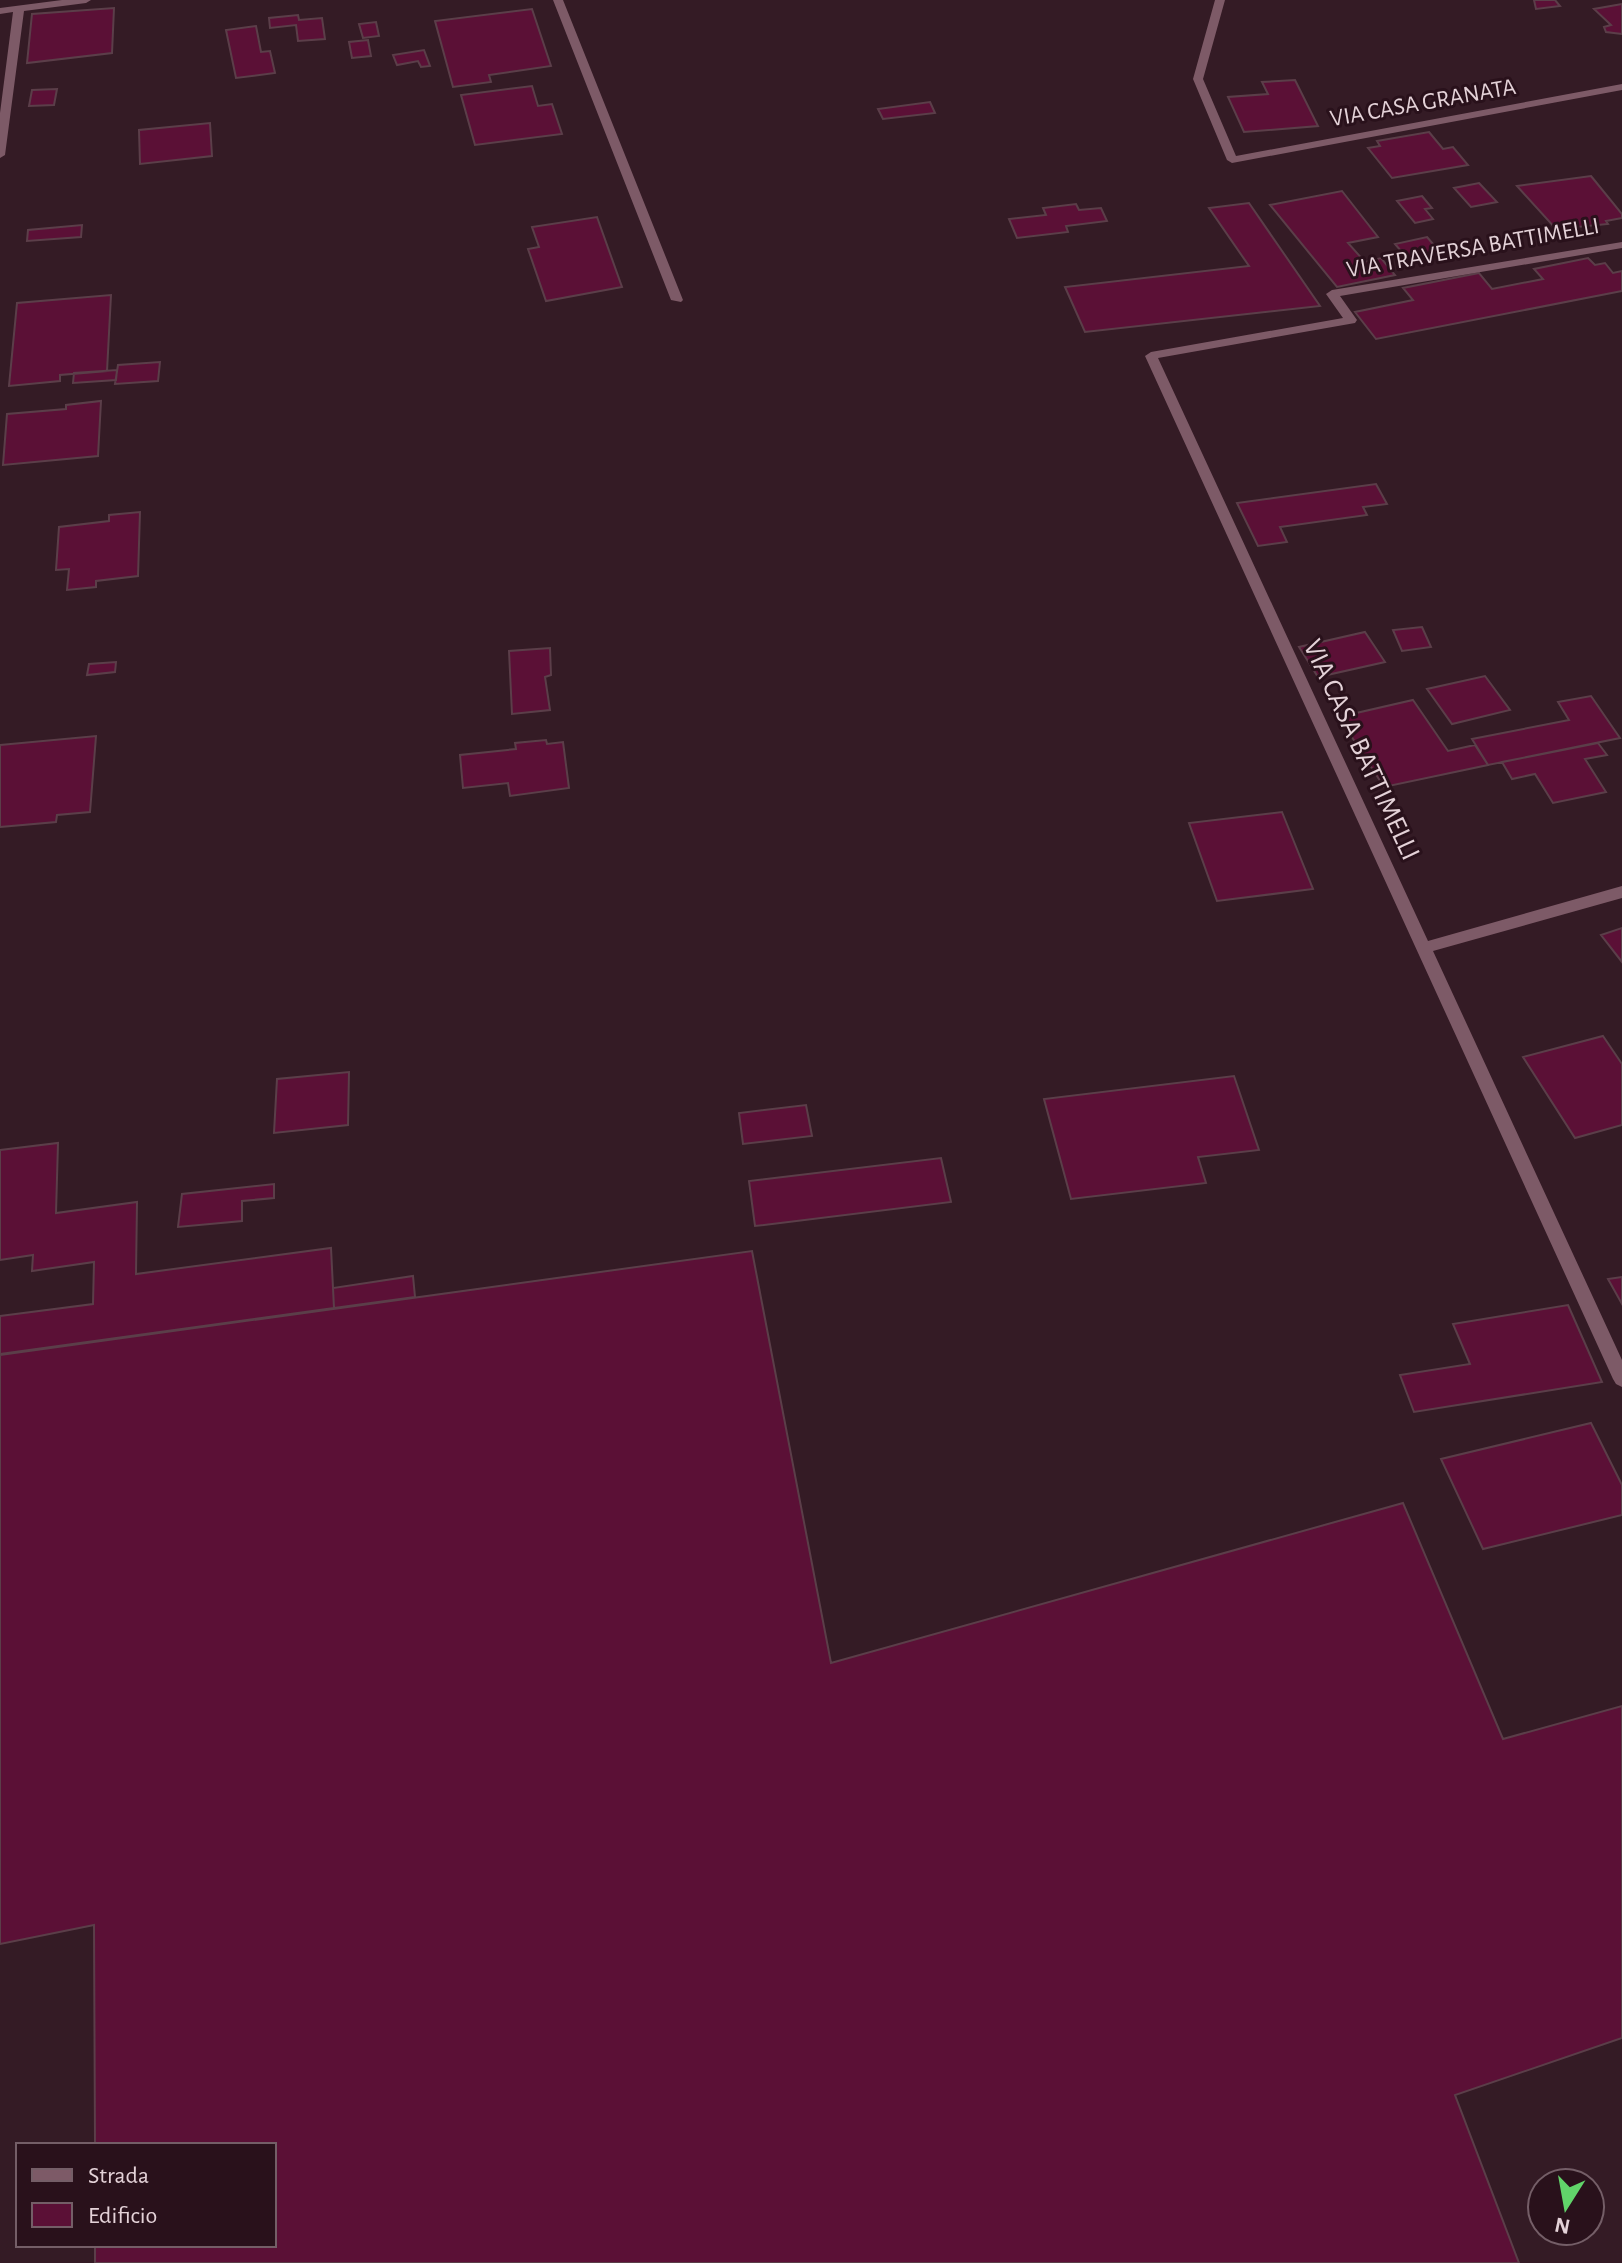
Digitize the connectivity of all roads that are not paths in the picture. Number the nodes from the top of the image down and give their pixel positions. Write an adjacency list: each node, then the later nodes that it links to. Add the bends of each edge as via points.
1 (0, 0): 6 (street)
2 (86, 0): 5 (street)
3 (558, 0): 11 (street)
4 (1220, 0): 7 (street, VIA CASA GRANATA, via 1198,79 1232,160)
5 (19, 8): 6 (street); 8 (street)
6 (0, 11)
7 (1622, 87)
8 (0, 155)
9 (1622, 245): 10 (street, VIA TRAVERSA BATTIMELLI)
10 (1332, 294): 13 (street, VIA CASA BATTIMELLI, via 1351,320 1151,356)
11 (677, 300)
12 (1622, 892): 13 (street)
13 (1424, 948): 14 (street, VIA CASA BATTIMELLI)
14 (1622, 1379)

